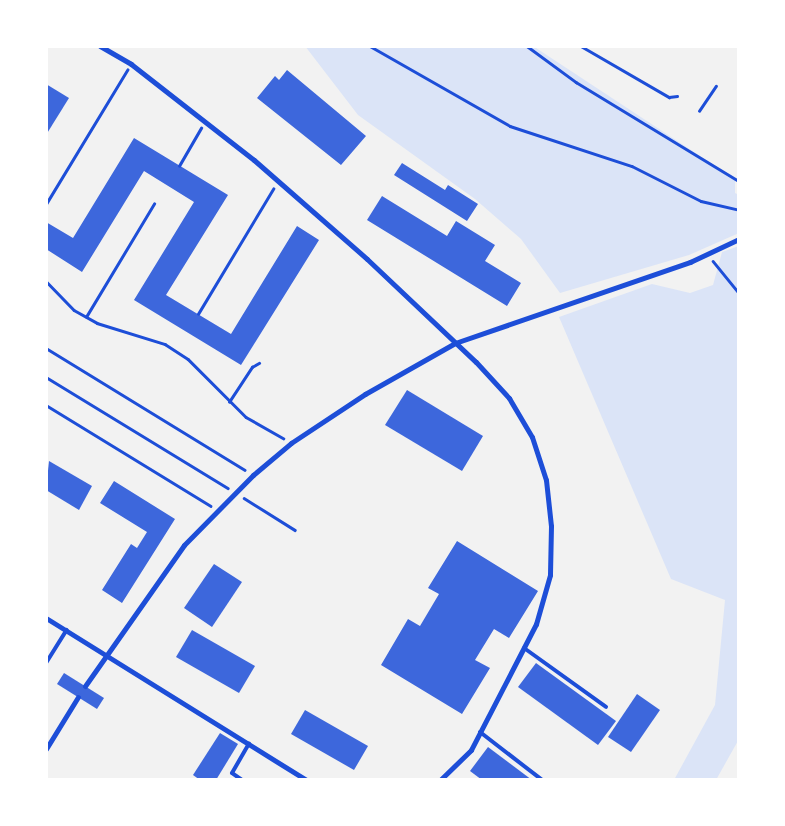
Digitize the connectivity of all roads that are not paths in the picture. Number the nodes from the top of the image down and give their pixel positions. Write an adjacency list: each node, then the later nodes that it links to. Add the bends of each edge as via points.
1 (100, 46): 3 (street, via 131,64 278,181 367,259)
2 (739, 238): 3 (street, via 708,254)
3 (455, 343): 6 (street, via 509,398 532,437 546,480 551,526 550,575 536,624); 7 (street, via 365,394 291,443 253,475 184,545)
4 (46, 618): 5 (street)
5 (67, 630): 7 (street); 8 (lane)
6 (524, 648): 11 (lane); 12 (street)
7 (106, 654): 9 (street); 13 (street)
8 (46, 664)
9 (85, 686)
10 (78, 697): 14 (street)
11 (606, 707)
12 (480, 732): 17 (street, via 471,750); 18 (lane)
13 (249, 743): 15 (lane, via 232,773); 16 (street)
14 (46, 749)
15 (242, 780)
16 (306, 780)
17 (440, 780)
18 (542, 780)

